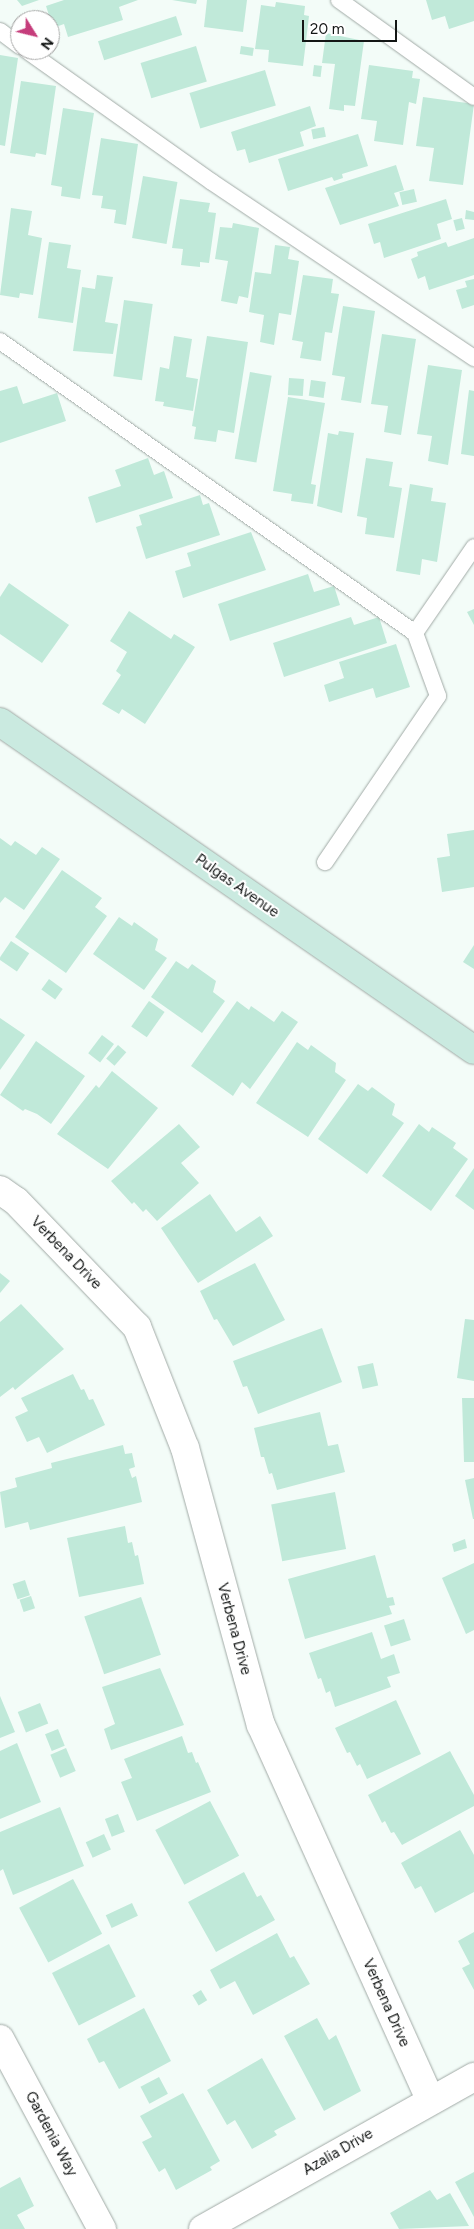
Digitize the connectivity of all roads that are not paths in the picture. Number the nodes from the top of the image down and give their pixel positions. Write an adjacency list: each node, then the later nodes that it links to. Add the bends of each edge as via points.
1 (339, 0): 3 (lane)
2 (40, 60): 5 (lane, via 212,182)
3 (474, 96)
4 (0, 341): 7 (lane)
5 (474, 358)
6 (474, 547): 7 (lane)
7 (415, 633): 9 (lane, via 438,696)
8 (0, 722): 10 (street, Pulgas Avenue)
9 (325, 862)
10 (474, 1050)
11 (0, 1190): 14 (street, Verbena Drive, via 16,1201 137,1327 185,1448 260,1724)
12 (0, 2039): 16 (street, Gardenia Way)
13 (474, 2077): 14 (street, Azalia Drive)
14 (430, 2100): 15 (street, Azalia Drive)
15 (234, 2222): 17 (street, Azalia Drive)
16 (102, 2229)
17 (202, 2229)

